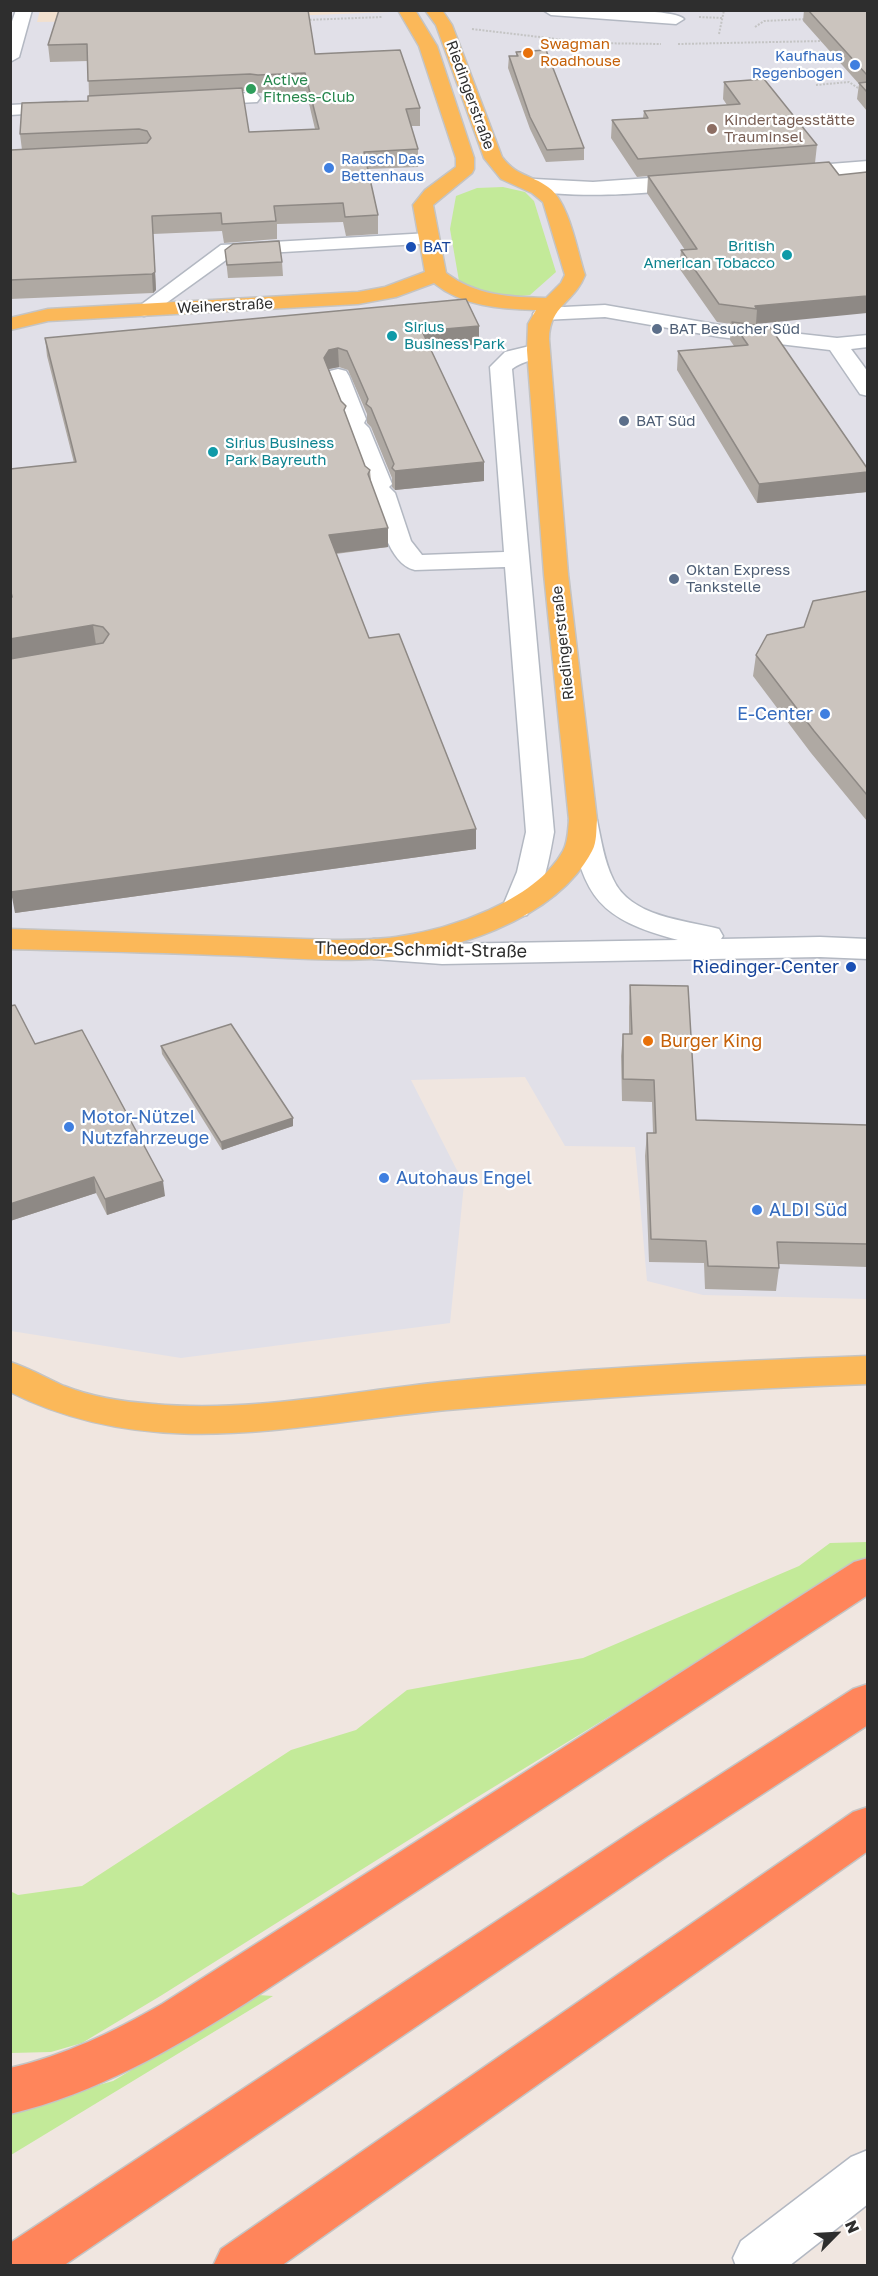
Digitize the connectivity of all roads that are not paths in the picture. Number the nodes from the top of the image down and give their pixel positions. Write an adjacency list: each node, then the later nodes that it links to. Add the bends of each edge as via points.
1 (24, 10): 6 (street)
2 (433, 10): 8 (main road, Riedingerstraße, via 444,25)
3 (551, 10): 5 (street)
4 (408, 13): 7 (main road, Riedingerstraße, via 429,46)
5 (674, 20)
6 (10, 57)
7 (438, 74): 8 (main road); 18 (main road, Riedingerstraße, via 465,158 465,169)
8 (468, 91): 13 (main road, Riedingerstraße)
9 (250, 98): 10 (street)
10 (183, 100)
11 (85, 106): 12 (street)
12 (10, 110)
13 (493, 159): 16 (main road, Riedingerstraße); 20 (street, via 562,184)
14 (867, 167): 15 (street)
15 (775, 175)
16 (514, 179): 18 (main road, via 477,177); 19 (main road, Riedingerstraße)
17 (708, 180): 20 (street)
18 (451, 182): 22 (main road, Riedingerstraße, via 434,191 423,205)
19 (534, 185): 20 (street); 21 (main road, Riedingerstraße, via 552,201)
20 (608, 188): 21 (street, via 572,200)
21 (558, 217): 25 (main road, Riedingerstraße, via 575,275 573,284)
22 (429, 239): 23 (main road, Riedingerstraße); 26 (street, via 228,249)
23 (436, 275): 24 (main road, Weiherstraße, via 389,294); 25 (main road, via 447,285 478,298)
24 (352, 298): 26 (main road, Weiherstraße); 28 (street)
25 (553, 303): 27 (street, via 574,314); 27 (street, via 583,296); 32 (main road, Riedingerstraße, via 538,324)
26 (144, 310): 29 (main road, Weiherstraße, via 48,315)
27 (605, 311): 31 (street, via 720,331)
28 (339, 315)
29 (10, 324)
30 (867, 341): 31 (street)
31 (837, 344): 34 (street)
32 (537, 350): 35 (street, via 513,357 501,367); 36 (main road, Riedingerstraße)
33 (338, 376): 35 (street, via 399,542 415,562)
34 (867, 389)
35 (516, 559): 37 (street, via 540,832 532,872)
36 (583, 820): 37 (main road, Riedingerstraße, via 577,852 561,874); 39 (street, via 598,881 611,899 634,914 660,926 693,934)
37 (517, 908): 40 (main road, Riedingerstraße, via 499,918 432,940)
38 (10, 939): 40 (main road, Theodor-Schmidt-Straße)
39 (820, 947): 40 (street, Theodor-Schmidt-Straße, via 442,954); 41 (street, Theodor-Schmidt-Straße)
40 (372, 949)
41 (867, 949)
42 (867, 1370): 43 (main road, via 432,1397 215,1421 117,1414 60,1400)
43 (10, 1376)
44 (867, 1574): 47 (highway, via 145,2040 78,2072)
45 (867, 1702): 50 (highway)
46 (867, 1826): 51 (highway)
47 (10, 2091)
48 (867, 2174): 49 (street)
49 (756, 2263)
50 (19, 2265)
51 (238, 2265)

